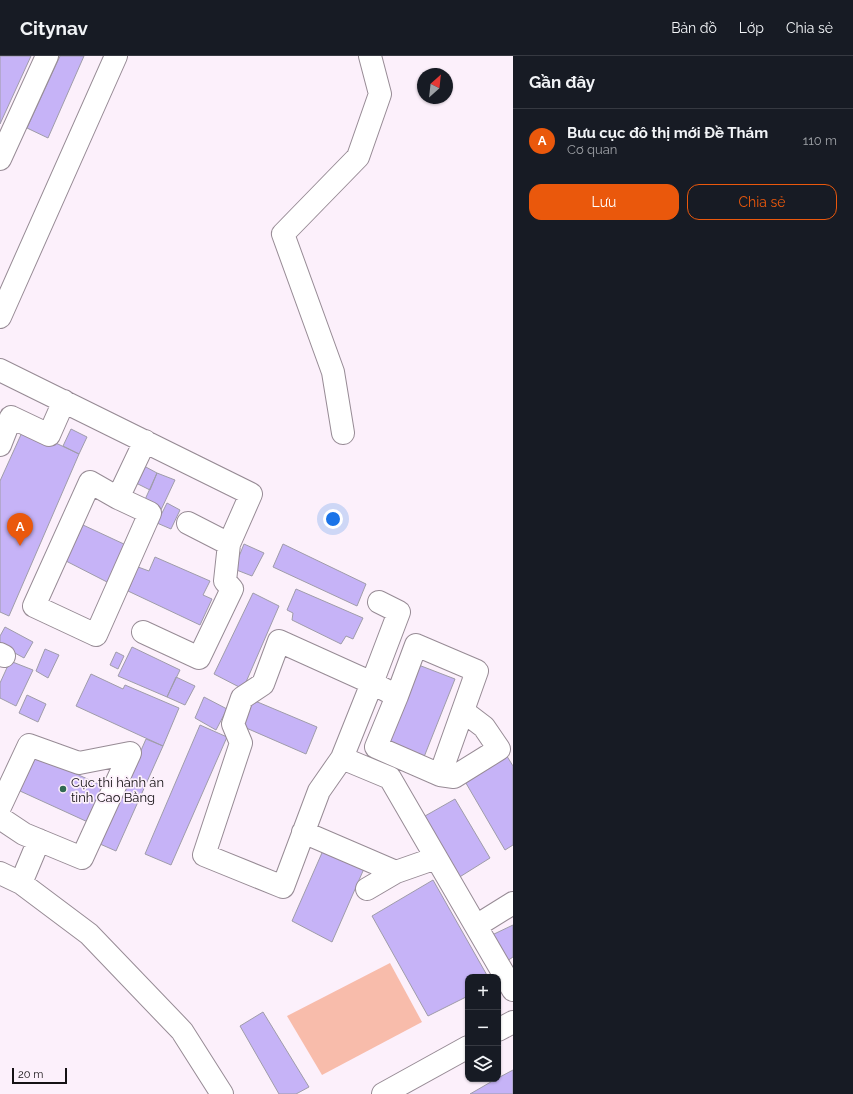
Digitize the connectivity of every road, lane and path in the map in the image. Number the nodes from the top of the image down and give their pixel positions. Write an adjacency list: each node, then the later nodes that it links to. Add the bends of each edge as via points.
1 (47, 56): 4 (street)
2 (116, 56): 5 (street)
3 (370, 56): 8 (street, via 380,94 358,157 283,234 333,372)
4 (0, 158)
5 (0, 317)
6 (0, 370): 7 (street)
7 (64, 401): 9 (street); 10 (street, via 49,435 11,417)
8 (343, 433)
9 (145, 441): 11 (street); 13 (street, via 251,494)
10 (0, 445)
11 (118, 498): 11 (street, via 90,482 34,606 96,635 150,513)
12 (188, 523): 13 (street)
13 (229, 544): 15 (street, via 225,581 232,589 199,658)
14 (379, 602): 16 (street, via 399,612)
15 (143, 632)
16 (372, 684): 17 (street); 19 (street); 25 (street, via 279,641 263,684 242,698 233,724 240,743 204,855 283,887)
17 (397, 696): 18 (street, via 416,645 477,671); 20 (street, via 376,747)
18 (463, 711): 21 (street); 21 (street, via 484,726 499,749 454,777)
19 (342, 758): 22 (street); 25 (street, via 318,791)
20 (408, 761): 21 (street); 22 (street)
21 (440, 775)
22 (390, 778): 27 (street)
23 (0, 807): 26 (street, via 29,745 79,763 130,753 82,858)
24 (0, 818): 26 (street, via 24,834)
25 (303, 832): 28 (street)
26 (39, 840): 30 (street)
27 (436, 858): 28 (street); 33 (street)
28 (396, 872): 31 (street)
29 (0, 873): 30 (street)
30 (21, 883): 38 (street, via 89,934 182,1031)
31 (367, 889)
32 (513, 903): 33 (street)
33 (476, 926): 34 (street)
34 (513, 990)
35 (513, 1022): 36 (street)
36 (501, 1028)
37 (465, 1049): 39 (street)
38 (222, 1094)
39 (383, 1094)

